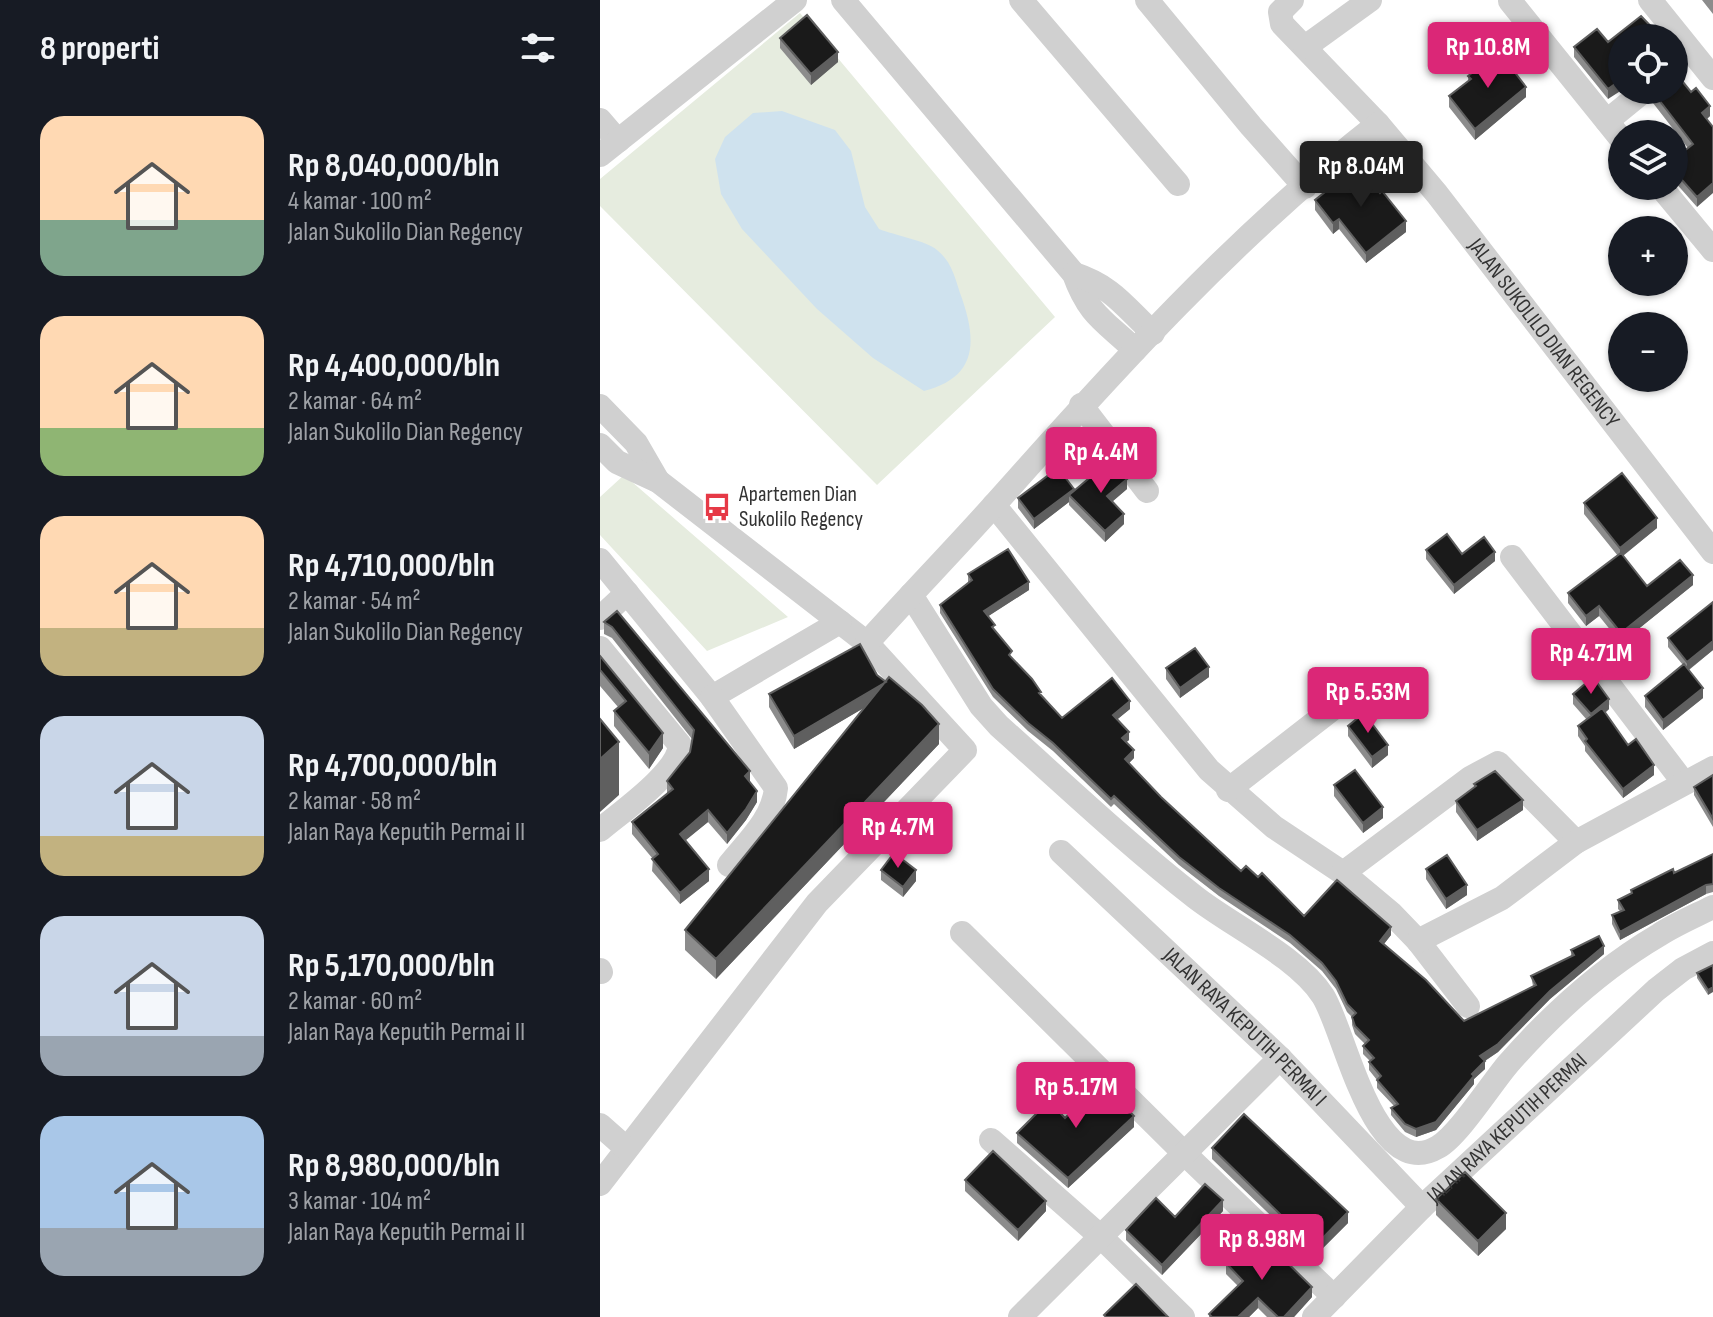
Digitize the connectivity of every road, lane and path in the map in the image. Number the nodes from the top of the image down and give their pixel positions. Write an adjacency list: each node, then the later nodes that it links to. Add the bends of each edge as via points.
1 (795, 0): 18 (street)
2 (843, 0): 23 (street)
3 (1021, 0): 19 (street)
4 (1147, 0): 20 (street)
5 (1292, 0): 10 (street, JALAN SUKOLILO DIAN REGENCY, via 1279,18)
6 (1370, 0): 10 (street)
7 (1650, 0): 9 (street)
8 (1510, 1): 16 (street)
9 (1663, 24)
10 (1305, 47): 17 (street, JALAN SUKOLILO DIAN REGENCY)
11 (1688, 62): 12 (street)
12 (1713, 78)
13 (1634, 104): 15 (street)
14 (600, 120): 18 (street)
15 (1622, 120)
16 (1608, 123)
17 (1378, 124): 20 (street); 33 (street, JALAN SUKOLILO DIAN REGENCY)
18 (609, 148)
19 (1178, 184)
20 (1305, 187): 24 (street)
21 (1672, 200): 22 (street)
22 (1713, 250)
23 (1074, 274): 24 (street, via 1114,292); 25 (street, via 1093,313)
24 (1153, 333): 25 (street)
25 (1135, 350): 26 (street)
26 (1081, 405): 31 (street); 32 (street)
27 (600, 406): 28 (street)
28 (636, 443): 29 (street); 30 (street)
29 (606, 462): 30 (street)
30 (658, 481): 39 (street)
31 (1147, 491)
32 (994, 505): 37 (street); 46 (street)
33 (1713, 552)
34 (1512, 557): 45 (street)
35 (600, 560): 36 (street)
36 (627, 593): 38 (street); 42 (street)
37 (911, 595): 40 (street); 52 (street, via 999,726 1185,889 1304,974 1335,1020 1369,1112 1385,1135 1402,1147 1420,1153 1438,1147 1548,1022 1635,951)
38 (600, 618)
39 (840, 622): 40 (street); 42 (street)
40 (867, 643): 60 (street, via 965,750 817,903)
41 (600, 648): 47 (street, via 680,745 679,756 660,778)
42 (712, 697): 50 (street, via 776,788 769,816)
43 (1340, 703): 46 (street)
44 (1713, 768): 45 (street)
45 (1684, 783): 48 (street)
46 (1228, 790): 51 (street)
47 (600, 830)
48 (1576, 842): 51 (street, via 1498,763); 54 (street, via 1502,898)
49 (1061, 852): 57 (street, JALAN RAYA KEPUTIH PERMAI I)
50 (729, 865)
51 (1343, 873): 54 (street)
52 (1713, 907)
53 (962, 933): 61 (street)
54 (1418, 941): 56 (street)
55 (1713, 953): 63 (street, JALAN RAYA KEPUTIH PERMAI, via 1656,990)
56 (1468, 1006)
57 (1280, 1058): 61 (street); 63 (street, JALAN RAYA KEPUTIH PERMAI I)
58 (600, 1125): 60 (street)
59 (991, 1140): 64 (street)
60 (626, 1148): 62 (street)
61 (1184, 1153): 64 (street); 65 (street)
62 (600, 1184)
63 (1422, 1207): 65 (street, JALAN RAYA KEPUTIH PERMAI)
64 (1100, 1236): 66 (street); 67 (street)
65 (1334, 1297): 68 (street, JALAN RAYA KEPUTIH PERMAI)
66 (1020, 1317)
67 (1183, 1317)
68 (1314, 1317)

